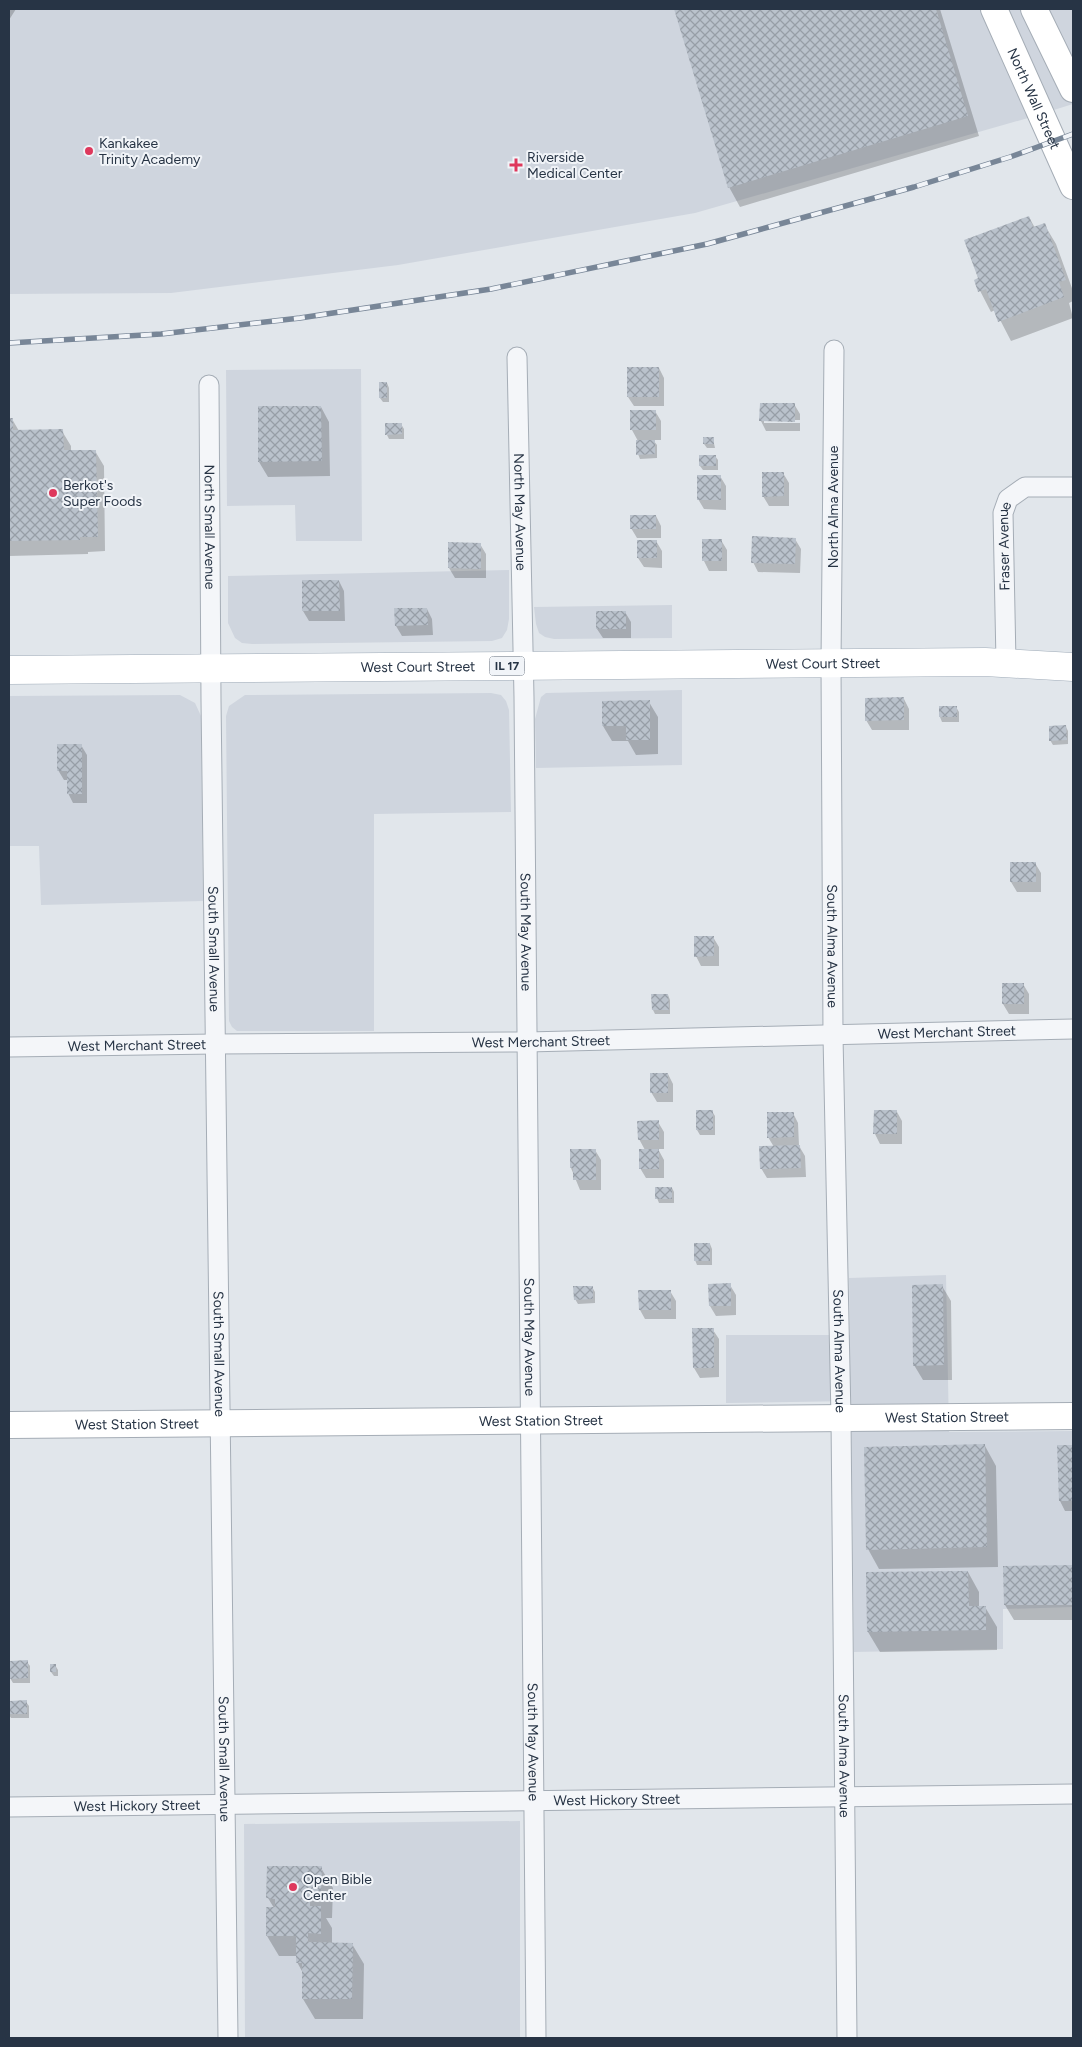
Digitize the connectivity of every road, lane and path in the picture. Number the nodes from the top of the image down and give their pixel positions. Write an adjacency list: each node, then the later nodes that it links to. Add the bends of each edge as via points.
1 (994, 9): 4 (main road, North Wall Street)
2 (1034, 9): 3 (main road)
3 (1073, 89)
4 (1073, 186)
5 (834, 350): 11 (street, North Alma Avenue)
6 (517, 358): 12 (street, North May Avenue)
7 (209, 385): 14 (street, North Small Avenue)
8 (1073, 487): 10 (street, Fraser Avenue, via 1025,487 1008,499 1003,513)
9 (1073, 653): 10 (main road, West Court Street / IL 17)
10 (1006, 662): 11 (main road, West Court Street / IL 17); 13 (main road, West Court Street / IL 17)
11 (832, 664): 12 (main road, West Court Street / IL 17); 17 (street, South Alma Avenue)
12 (523, 666): 14 (main road, West Court Street / IL 17); 18 (street, South May Avenue)
13 (1073, 667)
14 (211, 669): 15 (main road, West Court Street / IL 17); 19 (street, South Small Avenue)
15 (9, 670)
16 (1073, 1029): 17 (street, West Merchant Street)
17 (833, 1036): 18 (street, West Merchant Street); 22 (street, South Alma Avenue)
18 (527, 1042): 19 (street, West Merchant Street); 23 (street, South May Avenue)
19 (216, 1044): 20 (street, West Merchant Street); 24 (street, South Small Avenue)
20 (9, 1047)
21 (1073, 1416): 22 (main road, West Station Street)
22 (841, 1418): 23 (main road, West Station Street); 27 (street, South Alma Avenue)
23 (530, 1421): 24 (main road, West Station Street); 28 (street, South May Avenue)
24 (220, 1423): 25 (main road, West Station Street); 29 (street, South Small Avenue)
25 (9, 1425)
26 (1073, 1794): 27 (street, West Hickory Street)
27 (845, 1797): 28 (street, West Hickory Street); 33 (street, South Alma Avenue)
28 (534, 1801): 29 (street, West Hickory Street); 32 (street, South May Avenue)
29 (225, 1804): 30 (street, West Hickory Street); 31 (street, South Small Avenue)
30 (9, 1807)
31 (228, 2038)
32 (536, 2038)
33 (847, 2038)

